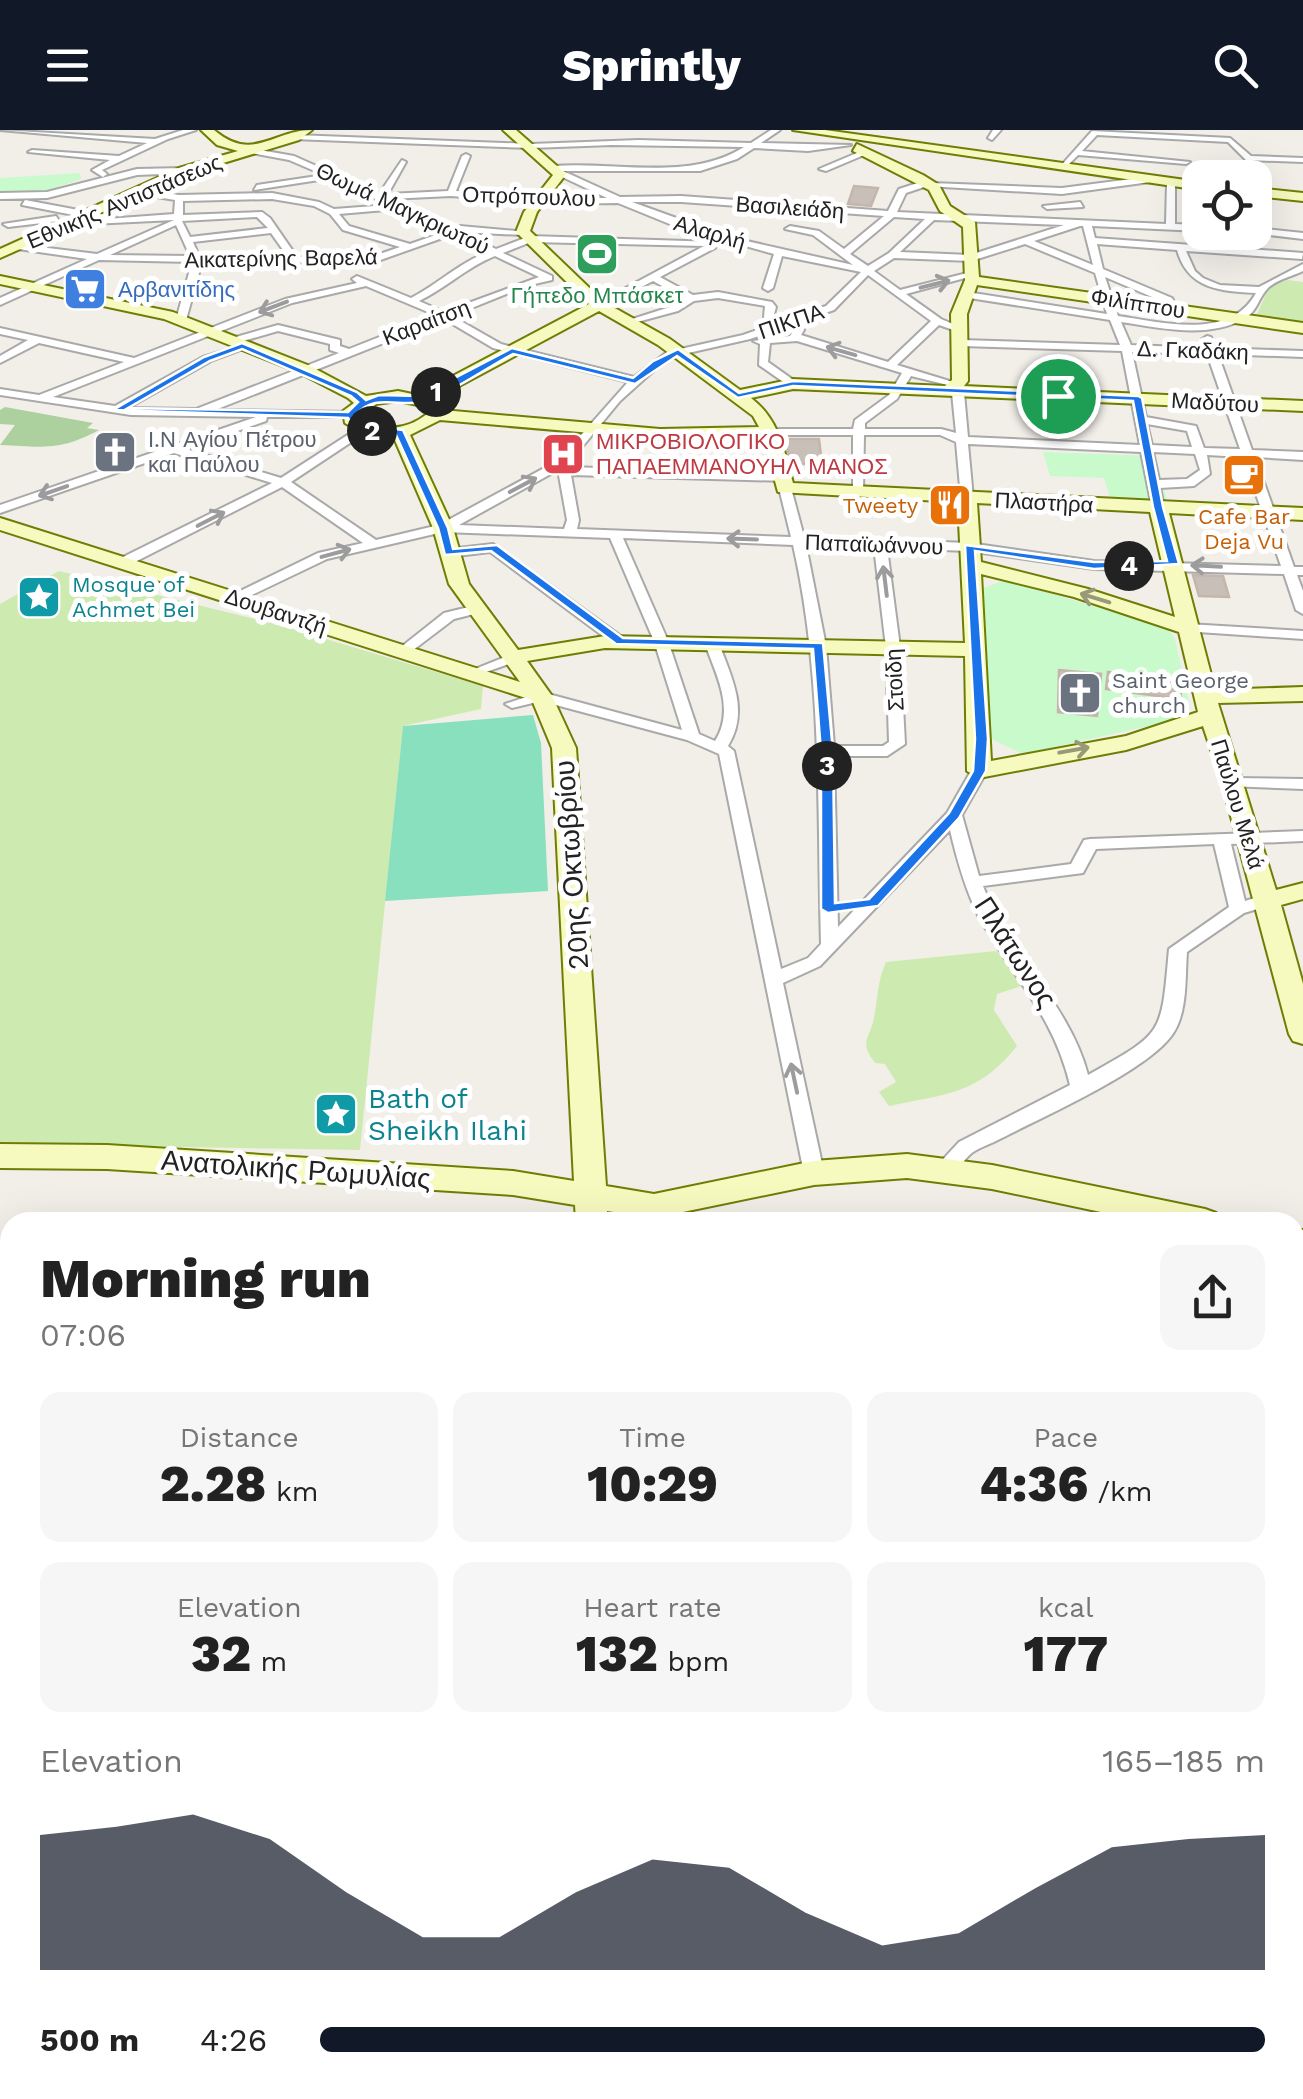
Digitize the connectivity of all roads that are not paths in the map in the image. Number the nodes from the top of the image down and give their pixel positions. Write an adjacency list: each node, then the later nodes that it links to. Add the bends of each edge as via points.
1 (0, 130): 14 (street)
2 (192, 130): 14 (street)
3 (207, 130): 21 (street)
4 (392, 130): 15 (street)
5 (509, 130): 19 (street)
6 (573, 130): 17 (street)
7 (618, 130): 16 (street)
8 (664, 130): 18 (street)
9 (776, 130): 20 (street)
10 (799, 130): 13 (street)
11 (1138, 133): 24 (street, via 1092,134); 27 (street); 28 (street, via 1232,140 1251,158)
12 (300, 134): 15 (street); 21 (street, Εθνικής Αντιστάσεως)
13 (846, 137): 20 (street, via 800,152); 23 (street); 32 (street)
14 (156, 142): 26 (street)
15 (383, 142): 19 (street)
16 (614, 142): 17 (street); 18 (street)
17 (571, 143): 19 (street)
18 (660, 143): 20 (street); 31 (street)
19 (529, 145): 35 (street)
20 (752, 146): 31 (street, via 700,168)
21 (249, 150): 36 (street, Εθνικής Αντιστάσεως); 38 (street, Θωμά Μαγκριωτού)
22 (32, 152): 26 (street)
23 (867, 152): 33 (street); 43 (street)
24 (1079, 152): 27 (street); 32 (street)
25 (466, 156): 47 (street)
26 (120, 158): 34 (street)
27 (1128, 160): 30 (street); 39 (street)
28 (1303, 160)
29 (402, 162): 51 (street)
30 (1182, 162)
31 (646, 167): 35 (street); 54 (street)
32 (1061, 167): 39 (street)
33 (823, 169)
34 (96, 170): 37 (street); 40 (street)
35 (558, 170): 54 (street, Αλαρλή); 55 (street)
36 (183, 171): 40 (street); 45 (street, Εθνικής Αντιστάσεως)
37 (84, 172)
38 (334, 176): 49 (street); 51 (street, Θωμά Μαγκριωτού)
39 (1121, 176): 41 (street)
40 (109, 178): 50 (street, via 47,195)
41 (1147, 180): 42 (street); 46 (street)
42 (1172, 183): 44 (street); 71 (street)
43 (929, 184): 46 (street); 63 (street, via 902,191); 66 (street)
44 (1182, 184)
45 (136, 191): 53 (street); 62 (street, Εθνικής Αντιστάσεως)
46 (1062, 191): 57 (street)
47 (451, 192): 51 (street, Οπρόπουλου); 55 (street, Οπρόπουλου)
48 (1272, 194): 52 (street)
49 (236, 195): 53 (street); 60 (street, via 276,196)
50 (2, 196): 62 (street)
51 (380, 196): 58 (street, Θωμά Μαγκριωτού)
52 (1303, 197)
53 (179, 198): 64 (street)
54 (617, 198): 55 (street, Οπρόπουλου); 56 (street, Βασιλειάδη); 76 (street, Αλαρλή)
55 (540, 200): 79 (street)
56 (729, 202): 61 (street, Βασιλειάδη); 76 (street)
57 (1080, 204): 59 (street); 68 (street)
58 (401, 206): 60 (street); 75 (street, Θωμά Μαγκριωτού)
59 (1047, 206)
60 (332, 212): 87 (street, via 346,228)
61 (854, 212): 63 (street, Βασιλειάδη); 73 (street)
62 (88, 214): 70 (street, Εθνικής Αντιστάσεως)
63 (891, 215): 65 (street, Βασιλειάδη); 91 (street)
64 (178, 218): 70 (street); 74 (street, via 254,213); 81 (street); 93 (street)
65 (932, 218): 66 (street, Βασιλειάδη); 92 (street, ΠΙΚΠΑ)
66 (960, 218): 67 (street, Βασιλειάδη); 103 (street, via 970,225)
67 (1086, 221): 68 (street, Βασιλειάδη); 82 (street); 83 (street)
68 (1106, 222): 71 (street, Βασιλειάδη)
69 (8, 224): 70 (street, via 54,218)
70 (66, 224): 85 (street, Εθνικής Αντιστάσεως)
71 (1170, 225): 72 (street, Βασιλειάδη)
72 (1182, 226)
73 (826, 228): 88 (street, via 793,224); 91 (street, Δ. Γκαδάκη)
74 (274, 230): 81 (street); 94 (street)
75 (456, 231): 79 (street); 87 (street, Αικατερίνης Βαρελά); 89 (street, Θωμά Μαγκριωτού)
76 (705, 232): 80 (street, Αλαρλή)
77 (1272, 233): 78 (street)
78 (1300, 235): 97 (street)
79 (526, 236): 84 (street); 89 (street); 100 (street)
80 (732, 239): 84 (street); 88 (street, Αλαρλή)
81 (189, 240): 95 (street)
82 (1025, 240): 99 (street); 103 (street)
83 (1092, 242): 86 (street); 99 (street)
84 (715, 244): 102 (street)
85 (18, 246): 90 (street, Εθνικής Αντιστάσεως); 93 (street, Αικατερίνης Βαρελά)
86 (1180, 246): 97 (street); 109 (street, via 1196,279)
87 (410, 247): 96 (street, Αικατερίνης Βαρελά, via 378,259)
88 (776, 250): 98 (street, Αλαρλή); 108 (street)
89 (497, 252): 104 (street, Θωμά Μαγκριωτού); 113 (street)
90 (0, 254)
91 (844, 254): 98 (street, Δ. Γκαδάκη)
92 (892, 255): 98 (street, ΠΙΚΠΑ); 103 (street)
93 (102, 258): 95 (street, Αικατερίνης Βαρελά); 107 (street)
94 (294, 259): 95 (street, Αικατερίνης Βαρελά); 96 (street, Αικατερίνης Βαρελά)
95 (197, 260): 120 (street)
96 (325, 261): 106 (street)
97 (1303, 261): 101 (street)
98 (868, 270): 110 (street, Δ. Γκαδάκη); 123 (street, ΠΙΚΠΑ, via 835,305)
99 (1099, 270): 112 (street); 116 (street)
100 (569, 276): 104 (street, Καραίτση); 115 (street)
101 (1297, 276): 109 (street)
102 (653, 277): 111 (street); 115 (street)
103 (970, 277): 110 (street, Φιλίππου, one-way to 103); 112 (street, Φιλίππου); 118 (street, Φιλίππου); 128 (street, via 959,314)
104 (550, 278): 117 (street, Καραίτση)
105 (0, 280): 107 (street)
106 (368, 283): 113 (street); 127 (street, one-way to 127, via 290,301)
107 (34, 286): 114 (street); 120 (street)
108 (768, 288)
109 (1262, 290): 119 (street)
110 (898, 292): 121 (street, Δ. Γκαδάκη)
111 (690, 298): 122 (street); 123 (street, via 718,294 768,304 768,315)
112 (1106, 298): 116 (street, Φιλίππου); 118 (street)
113 (412, 301): 117 (street)
114 (0, 302)
115 (599, 306): 122 (street); 136 (street)
116 (1173, 308): 119 (street, Φιλίππου)
117 (444, 316): 136 (street); 137 (street, Καραίτση)
118 (1115, 317): 124 (street, Φιλίππου); 134 (street, Παύλου Μελά)
119 (1237, 318): 124 (street); 125 (street, Φιλίππου)
120 (181, 320): 127 (street)
121 (937, 321): 128 (street, Δ. Γκαδάκη); 142 (street)
122 (630, 323): 138 (street)
123 (792, 324): 129 (street, ΠΙΚΠΑ); 130 (street)
124 (1203, 328): 135 (street)
125 (1303, 328)
126 (0, 331): 131 (street)
127 (212, 332): 133 (street); 141 (street)
128 (962, 336): 134 (street, Δ. Γκαδάκη); 147 (street)
129 (746, 337): 132 (street); 138 (street, ΠΙΚΠΑ)
130 (796, 337): 132 (street); 142 (street, one-way to 130)
131 (38, 339): 140 (street); 141 (street)
132 (764, 342): 146 (street, via 763,363)
133 (238, 344): 137 (street, via 282,328 336,342 334,348); 143 (street); 156 (street)
134 (1126, 347): 135 (street, Δ. Γκαδάκη); 151 (street, Παύλου Μελά)
135 (1211, 350): 139 (street, Δ. Γκαδάκη); 154 (street)
136 (512, 351): 145 (street); 153 (street)
137 (348, 352): 143 (street, Καραίτση)
138 (678, 352): 145 (street); 150 (street)
139 (1303, 354)
140 (0, 360)
141 (137, 361): 152 (street)
142 (891, 366): 144 (street)
143 (304, 369): 157 (street, Καραίτση); 160 (street, via 354,394)
144 (910, 371): 147 (street); 148 (street)
145 (635, 382): 162 (street)
146 (793, 384): 148 (street, Μαδύτου); 150 (street, Μαδύτου)
147 (955, 388): 148 (street, Μαδύτου); 151 (street, Μαδύτου); 166 (street)
148 (898, 391): 163 (street, via 860,420)
149 (0, 392): 152 (street)
150 (738, 396): 165 (street, via 760,413)
151 (1138, 398): 154 (street, Μαδύτου); 161 (street, Παύλου Μελά)
152 (39, 399): 156 (street)
153 (422, 399): 159 (street); 160 (street, via 388,396)
154 (1229, 403): 155 (street, Μαδύτου); 170 (street)
155 (1303, 406)
156 (117, 410): 157 (street)
157 (197, 413): 158 (street)
158 (278, 413): 160 (street); 168 (street)
159 (436, 415): 162 (street); 164 (street)
160 (359, 416): 164 (street); 173 (street)
161 (1142, 420): 167 (street, Παύλου Μελά); 169 (street, via 1192,428)
162 (592, 429): 165 (street); 172 (street)
163 (858, 430): 165 (street); 166 (street, via 951,433); 176 (street)
164 (400, 432): 184 (street, 20ης Οκτωβρίου)
165 (770, 432): 174 (street)
166 (963, 440): 167 (street); 177 (street)
167 (1148, 448): 169 (street); 175 (street, Παύλου Μελά)
168 (177, 450): 173 (street); 181 (street, one-way to 181)
169 (1200, 451): 170 (street); 175 (street, via 1203,476)
170 (1248, 453): 171 (street); 179 (street)
171 (1303, 456)
172 (565, 467): 174 (street); 182 (street); 184 (street, one-way to 172)
173 (283, 482): 186 (street); 189 (street, one-way to 173)
174 (783, 483): 176 (street, Πλαστήρα); 185 (street)
175 (1156, 484): 178 (street, Παύλου Μελά)
176 (858, 491): 177 (street, Πλαστήρα)
177 (966, 498): 178 (street, Πλαστήρα); 188 (street)
178 (1158, 507): 179 (street, Πλαστήρα); 190 (street, Παύλου Μελά)
179 (1266, 512): 180 (street, Πλαστήρα); 191 (street)
180 (1303, 514)
181 (4, 520): 189 (street, Δουβαντζή)
182 (570, 531): 183 (street, Παπαϊωάννου); 184 (street, Παπαϊωάννου)
183 (616, 534): 185 (street, Παπαϊωάννου, one-way to 183); 197 (street)
184 (446, 540): 186 (street); 193 (street, 20ης Οκτωβρίου, via 459,584); 198 (street, via 493,548)
185 (800, 542): 187 (street, Παπαϊωάννου); 200 (street)
186 (374, 544): 192 (street, one-way to 186, via 323,556)
187 (880, 544): 188 (street, Παπαϊωάννου); 202 (street, Στοίδη, one-way to 187)
188 (971, 557): 190 (street, Παπαϊωάννου); 195 (street, one-way to 188); 203 (street)
189 (124, 562): 192 (street, Δουβαντζή)
190 (1174, 564): 191 (street, Παπαϊωάννου, one-way to 190); 195 (street, Παύλου Μελά)
191 (1297, 571): 194 (street)
192 (236, 598): 204 (street, Δουβαντζή)
193 (477, 610): 204 (street, via 449,616); 205 (street, 20ης Οκτωβρίου)
194 (1303, 610)
195 (1188, 628): 196 (street); 209 (street, Παύλου Μελά)
196 (1303, 636)
197 (661, 641): 198 (street, Δουβαντζή); 199 (street, Δουβαντζή); 210 (street)
198 (620, 642): 201 (street, Δουβαντζή)
199 (711, 642): 200 (street, Δουβαντζή); 212 (street, via 736,714)
200 (819, 645): 202 (street, Δουβαντζή); 213 (street)
201 (572, 646): 205 (street, Δουβαντζή); 205 (street, via 549,667)
202 (893, 647): 203 (street, Δουβαντζή); 213 (street, Στοίδη, via 896,748)
203 (976, 650): 211 (street)
204 (403, 651): 206 (street, Δουβαντζή)
205 (521, 667): 206 (street, Δουβαντζή); 206 (street); 208 (street); 210 (street); 236 (street, 20ης Οκτωβρίου, via 560,733 567,771)
206 (472, 673)
207 (1303, 694): 209 (street)
208 (512, 704)
209 (1207, 706): 214 (street, one-way to 209, via 1163,735); 216 (street, Παύλου Μελά)
210 (692, 737): 212 (street)
211 (982, 739): 214 (street); 215 (street)
212 (720, 746): 229 (street, via 729,758)
213 (827, 752): 226 (street)
214 (1026, 758): 215 (street)
215 (979, 771): 218 (street)
216 (1234, 783): 217 (street); 220 (street, Παύλου Μελά)
217 (1303, 784)
218 (954, 815): 222 (street, Πλάτωνος); 225 (street)
219 (1303, 836): 220 (street)
220 (1250, 839): 221 (street); 224 (street, Παύλου Μελά)
221 (1222, 841): 222 (street, via 1090,844 1078,869); 227 (street)
222 (972, 882): 232 (street, Πλάτωνος, via 988,918 1056,1012)
223 (1303, 892): 224 (street)
224 (1268, 900): 227 (street); 230 (street, Παύλου Μελά)
225 (873, 903): 226 (street); 228 (street)
226 (828, 909): 228 (street)
227 (1238, 909): 232 (street, via 1178,949 1173,1009 1158,1040)
228 (830, 946): 229 (street, via 814,962)
229 (773, 980): 235 (street, one-way to 229)
230 (1299, 999): 231 (street, Παύλου Μελά)
231 (1303, 1034)
232 (1081, 1088): 234 (street, via 966,1147)
233 (0, 1156): 236 (street, Ανατολικής Ρωμυλίας, via 308,1168 540,1186)
234 (944, 1169): 235 (street, Ανατολικής Ρωμυλίας); 237 (street, Ανατολικής Ρωμυλίας)
235 (814, 1173): 236 (street, Ανατολικής Ρωμυλίας, via 654,1206)
236 (591, 1210)
237 (1156, 1212)

